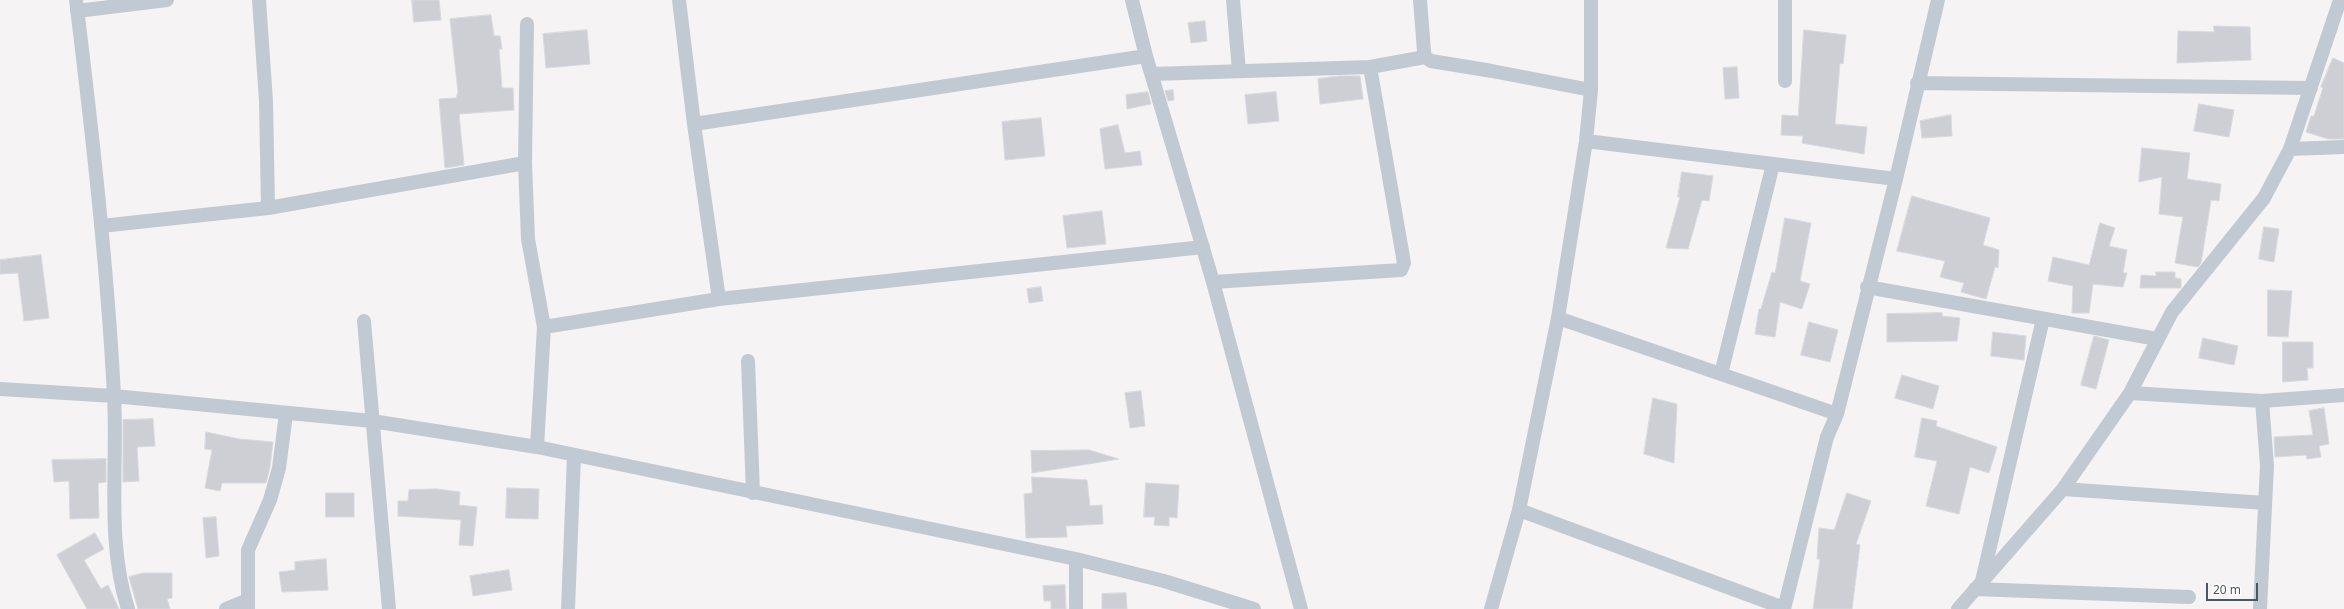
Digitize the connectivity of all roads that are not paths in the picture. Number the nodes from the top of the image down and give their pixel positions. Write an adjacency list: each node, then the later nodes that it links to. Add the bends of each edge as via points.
1 (168, 0): 11 (street)
2 (259, 0): 29 (street, via 266,101)
3 (679, 0): 22 (street)
4 (1132, 0): 13 (street)
5 (1232, 0): 16 (street)
6 (1420, 0): 14 (street)
7 (1591, 0): 21 (street)
8 (1785, 0): 18 (street)
9 (1938, 0): 19 (street)
10 (2340, 0): 20 (street)
11 (77, 5): 30 (street)
12 (527, 24): 26 (street)
13 (1146, 56): 17 (street); 22 (street)
14 (1426, 57): 15 (street); 21 (street, via 1431,62)
15 (1370, 67): 16 (street); 32 (street, via 1404,263 1400,270)
16 (1239, 71): 17 (street)
17 (1152, 74): 31 (street)
18 (1785, 82)
19 (1917, 83): 20 (street); 28 (street)
20 (2311, 88): 25 (street)
21 (1591, 90): 23 (street)
22 (694, 124): 34 (street)
23 (1586, 141): 27 (street); 35 (street)
24 (2344, 147): 25 (street)
25 (2290, 149): 39 (street, via 2264,198 2172,312)
26 (525, 163): 29 (street); 38 (street, via 528,239)
27 (1773, 164): 28 (street); 41 (street)
28 (1896, 179): 33 (street)
29 (268, 208): 30 (street)
30 (101, 226): 45 (street)
31 (1203, 247): 32 (street); 34 (street)
32 (1213, 282): 67 (street)
33 (1867, 287): 36 (street); 48 (street)
34 (719, 299): 38 (street)
35 (1558, 318): 41 (street); 55 (street)
36 (2043, 319): 39 (street); 57 (street)
37 (364, 321): 49 (street)
38 (544, 327): 50 (street)
39 (2157, 339): 43 (street)
40 (748, 361): 53 (street)
41 (1721, 374): 48 (street)
42 (0, 388): 45 (street)
43 (2130, 393): 46 (street); 52 (street)
44 (2344, 395): 46 (street)
45 (114, 396): 47 (street); 61 (street, via 116,552)
46 (2262, 401): 54 (street, via 2267,466)
47 (286, 414): 49 (street); 59 (street, via 279,468 272,494 248,550)
48 (1837, 414): 60 (street, via 1827,437)
49 (372, 422): 50 (street); 63 (street)
50 (537, 448): 51 (street)
51 (574, 456): 53 (street); 64 (street)
52 (2063, 489): 54 (street); 57 (street)
53 (753, 493): 56 (street)
54 (2264, 504): 70 (street)
55 (1519, 510): 60 (street); 68 (street)
56 (1076, 559): 65 (street); 66 (street, via 1164,581)
57 (1978, 585): 58 (street); 69 (street)
58 (2188, 597)
59 (248, 604): 62 (street)
60 (1784, 608)
61 (128, 609)
62 (226, 609)
63 (389, 609)
64 (568, 609)
65 (1076, 609)
66 (1254, 609)
67 (1301, 609)
68 (1491, 609)
69 (1958, 609)
70 (2260, 609)

